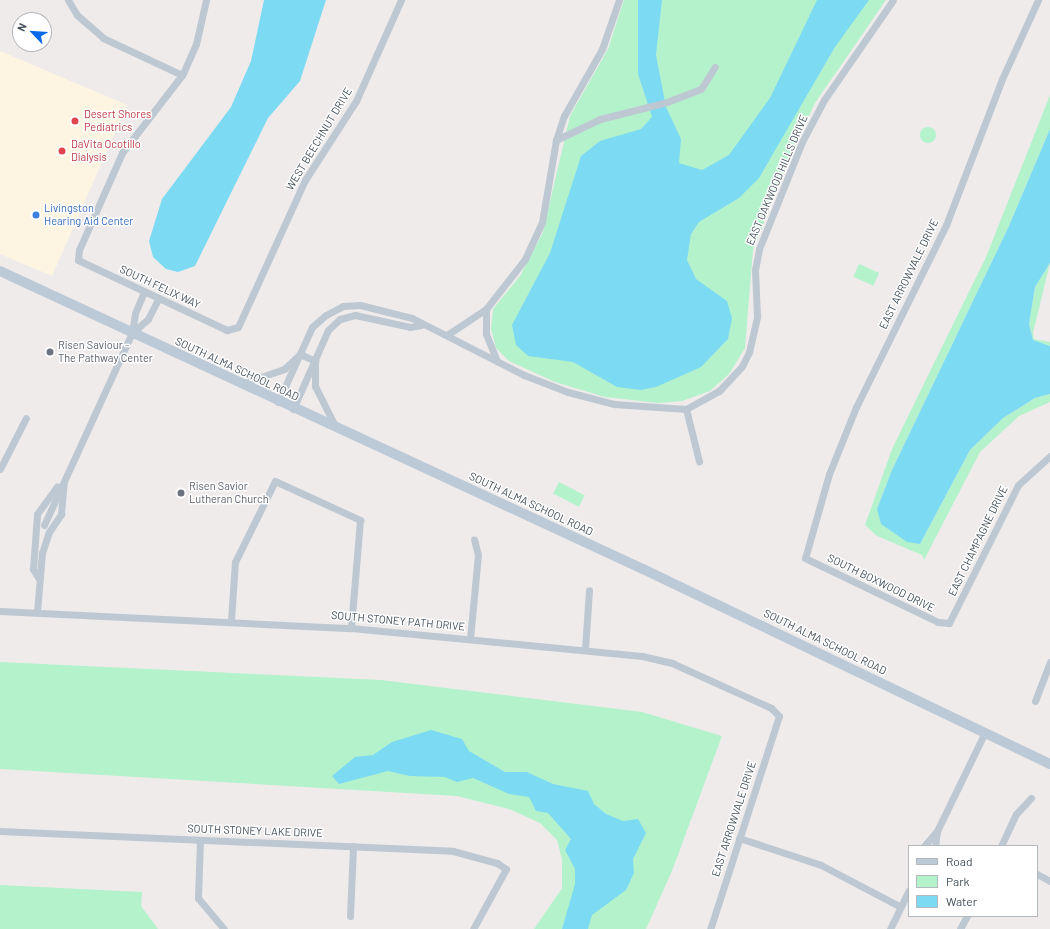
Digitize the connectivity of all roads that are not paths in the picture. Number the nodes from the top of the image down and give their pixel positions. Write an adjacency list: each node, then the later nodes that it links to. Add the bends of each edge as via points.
1 (68, 0): 8 (street, via 77,15 103,38)
2 (206, 0): 8 (street, via 196,44)
3 (401, 0): 17 (street, WEST BEECHNUT DRIVE, via 356,101 305,180)
4 (619, 0): 9 (street, via 602,49 564,116)
5 (893, 0): 26 (street, EAST OAKWOOD HILLS DRIVE, via 824,100 769,221 755,270 757,316 749,352 742,366 719,391)
6 (1038, 0): 35 (street, EAST ARROWVALE DRIVE, via 1002,79 946,225 856,407 829,474)
7 (715, 67): 9 (street, via 701,89 667,102 600,119)
8 (182, 75): 11 (street, SOUTH FELIX WAY, via 122,153 79,250 78,260)
9 (556, 140): 13 (street, via 542,222 525,259)
10 (0, 271): 18 (main road, SOUTH ALMA SCHOOL ROAD)
11 (144, 292): 12 (street, SOUTH FELIX WAY); 18 (street, via 135,313)
12 (158, 299): 17 (street, SOUTH FELIX WAY, via 220,328); 18 (street, via 148,319)
13 (486, 309): 19 (street); 21 (street, via 486,334)
14 (321, 319): 15 (street, via 343,306 360,305 385,309); 16 (street); 20 (street, via 312,327)
15 (421, 324): 16 (street, via 410,326 355,315 340,319); 19 (street)
16 (331, 328): 22 (street)
17 (234, 330)
18 (132, 333): 23 (main road, SOUTH ALMA SCHOOL ROAD); 32 (street)
19 (447, 335): 21 (street)
20 (300, 354): 22 (street); 23 (street, via 284,369); 24 (street)
21 (497, 359): 26 (street, via 542,383 606,402)
22 (314, 360): 25 (street); 28 (street, via 315,386)
23 (241, 384): 24 (main road, SOUTH ALMA SCHOOL ROAD)
24 (278, 402): 25 (main road, SOUTH ALMA SCHOOL ROAD)
25 (294, 408): 28 (main road, SOUTH ALMA SCHOOL ROAD)
26 (686, 409): 30 (street)
27 (26, 418): 31 (street)
28 (336, 428): 48 (main road, SOUTH ALMA SCHOOL ROAD, via 643,569)
29 (1050, 456): 41 (street, EAST CHAMPAGNE DRIVE, via 1018,485)
30 (699, 461)
31 (0, 468)
32 (64, 479): 33 (street); 33 (street, via 60,514)
33 (44, 527): 36 (street); 36 (street, via 36,536 33,569)
34 (474, 539): 43 (street, via 478,555)
35 (805, 558): 41 (street, SOUTH BOXWOOD DRIVE, via 938,622)
36 (39, 579): 39 (street)
37 (589, 590): 44 (street)
38 (0, 611): 39 (street, SOUTH STONEY PATH DRIVE)
39 (37, 612): 40 (street, SOUTH STONEY PATH DRIVE)
40 (231, 620): 42 (street, SOUTH STONEY PATH DRIVE); 42 (street, via 235,562 275,481 360,520)
41 (949, 623)
42 (351, 628): 43 (street, SOUTH STONEY PATH DRIVE)
43 (470, 639): 44 (street, SOUTH STONEY PATH DRIVE)
44 (585, 649): 47 (street, SOUTH STONEY PATH DRIVE, via 642,656 672,663 771,708)
45 (1050, 662): 46 (street)
46 (1035, 701)
47 (779, 716): 53 (street, EAST ARROWVALE DRIVE)
48 (985, 732): 49 (main road, SOUTH ALMA SCHOOL ROAD); 52 (street)
49 (1050, 764)
50 (1031, 798): 57 (street, via 1016,814)
51 (0, 831): 54 (street, SOUTH STONEY LAKE DRIVE)
52 (937, 831): 55 (street); 56 (street)
53 (739, 838): 62 (street, via 821,865); 67 (street, EAST ARROWVALE DRIVE)
54 (200, 840): 58 (street, SOUTH STONEY LAKE DRIVE); 65 (street, via 198,898)
55 (925, 845)
56 (935, 845)
57 (1001, 845)
58 (353, 846): 63 (street); 66 (street, SOUTH STONEY LAKE DRIVE, via 453,851 497,863 506,869)
59 (1038, 875): 60 (street)
60 (1050, 881)
61 (908, 892): 62 (street)
62 (901, 907): 68 (street)
63 (350, 916)
64 (966, 917): 69 (street)
65 (224, 929)
66 (473, 929)
67 (710, 929)
68 (890, 929)
69 (960, 929)

